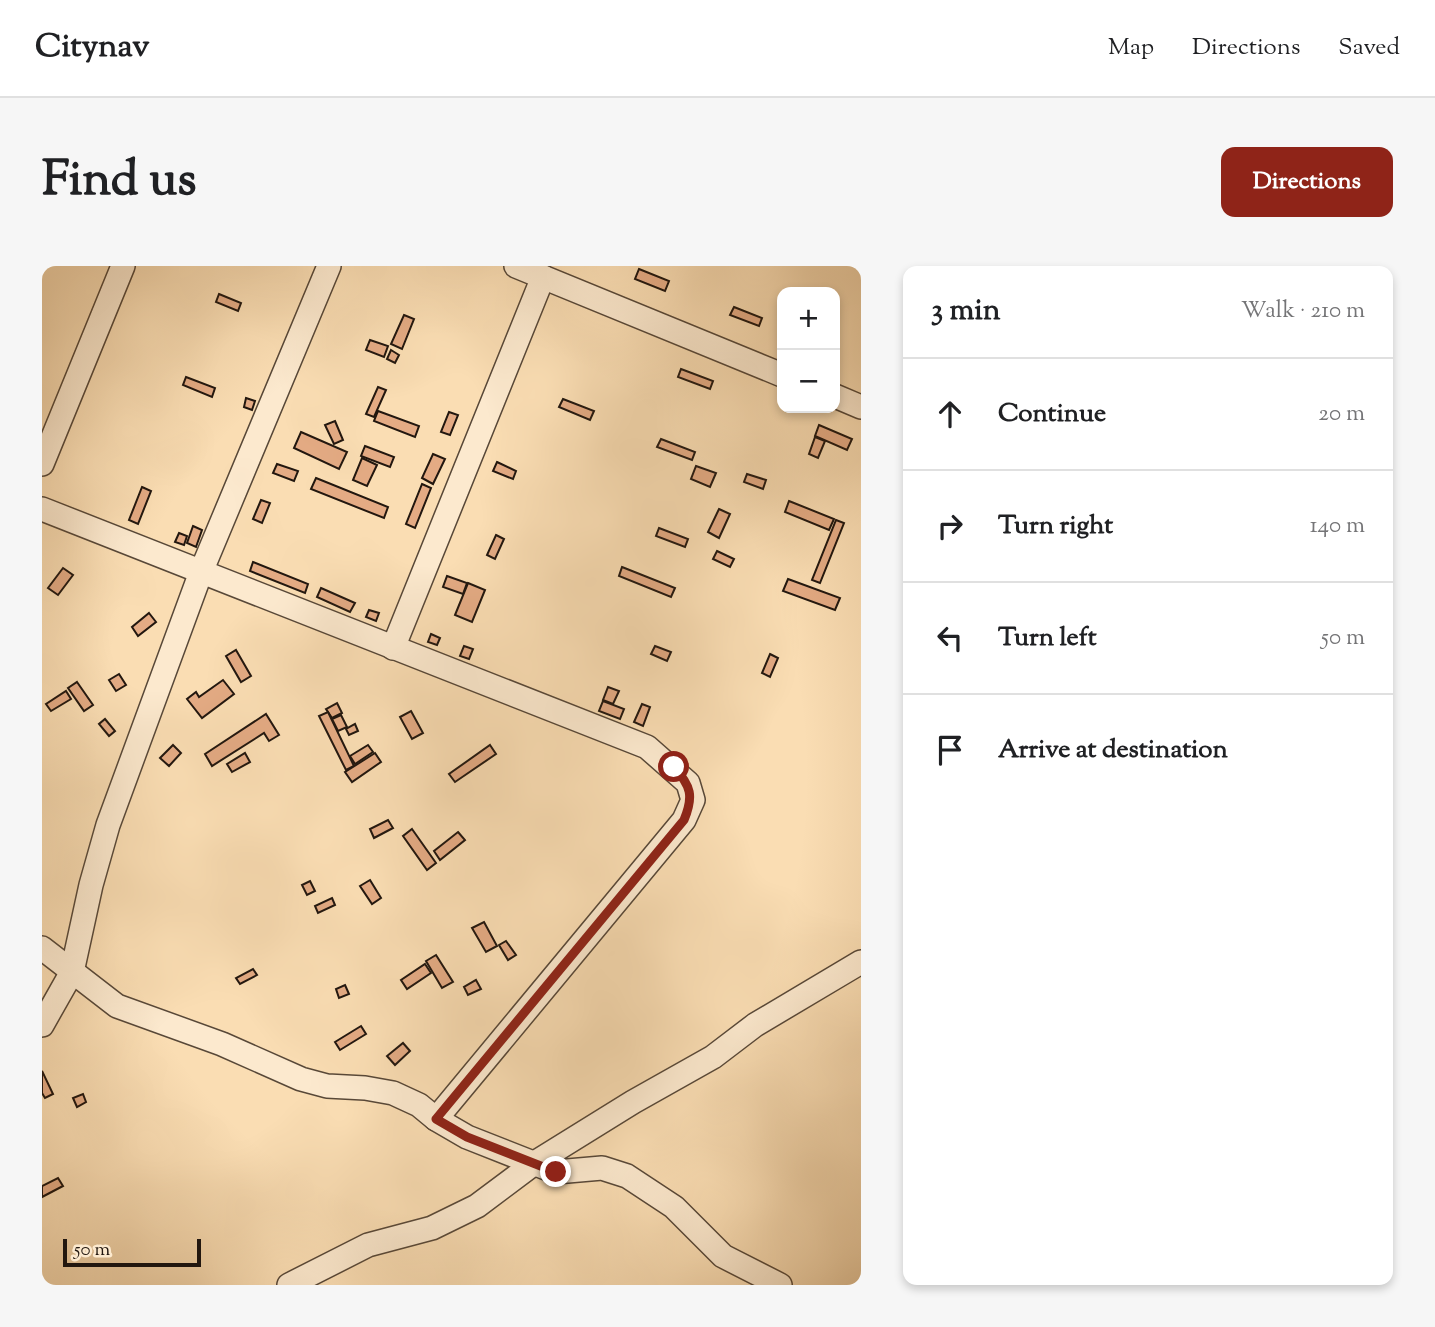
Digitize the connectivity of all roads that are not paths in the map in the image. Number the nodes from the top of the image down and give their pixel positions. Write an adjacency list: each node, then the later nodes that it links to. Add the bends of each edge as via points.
1 (123, 266): 8 (street)
2 (329, 266): 10 (street)
3 (516, 266): 4 (street)
4 (543, 277): 5 (street); 11 (street)
5 (777, 373)
6 (840, 398): 7 (street)
7 (861, 407)
8 (42, 464)
9 (42, 509): 10 (street)
10 (201, 572): 11 (street); 14 (street, via 108,825)
11 (393, 648): 16 (street, via 647,747 688,783 693,800 684,820)
12 (42, 948): 14 (street)
13 (861, 962): 17 (street)
14 (72, 972): 15 (street); 16 (street, via 117,1006 301,1079 393,1093)
15 (42, 1025)
16 (436, 1119): 17 (street)
17 (533, 1164): 18 (street, via 477,1206 432,1228 368,1245); 19 (street, via 556,1172 602,1168 627,1176 674,1207 723,1256)
18 (289, 1285)
19 (780, 1285)

